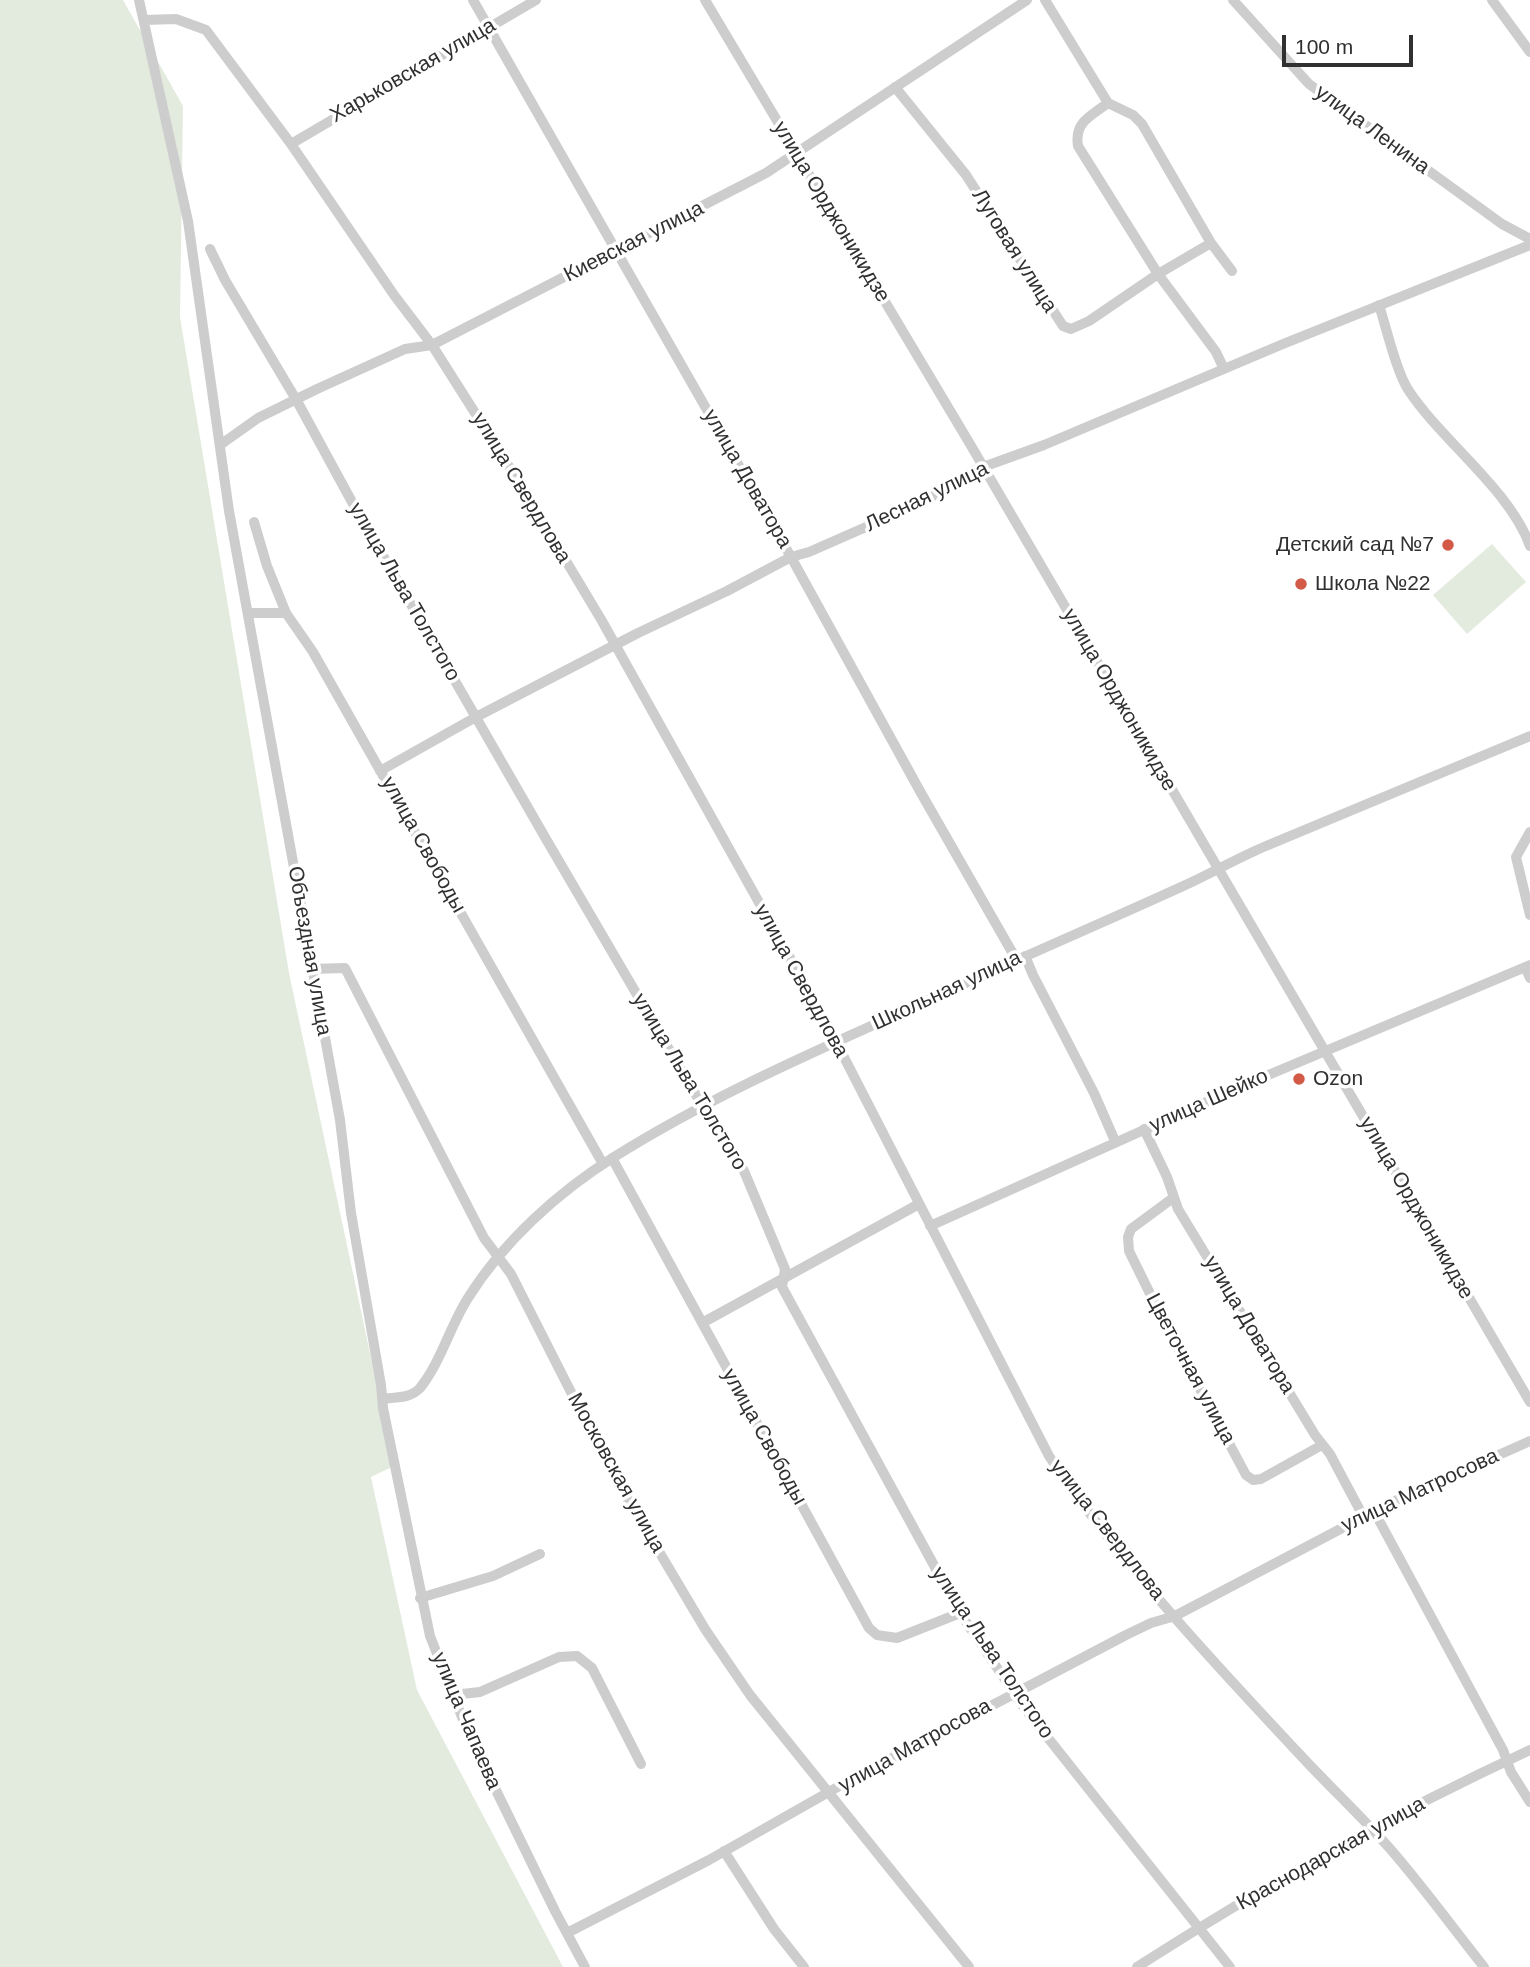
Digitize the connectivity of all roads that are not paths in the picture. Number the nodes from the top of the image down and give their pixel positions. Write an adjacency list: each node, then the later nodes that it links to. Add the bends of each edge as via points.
1 (139, 0): 10 (street)
2 (473, 0): 11 (street, улица Доватора)
3 (536, 0): 11 (street, Харьковская улица)
4 (705, 0): 16 (street, улица Орджоникидзе)
5 (1027, 0): 9 (street, Киевская улица)
6 (1045, 0): 14 (street)
7 (1233, 0): 17 (street, улица Ленина, via 1309,84 1502,224)
8 (1492, 0): 12 (street)
9 (1010, 4): 13 (street, Киевская улица)
10 (144, 20): 15 (street, улица Свердлова, via 176,19 206,30); 28 (street, Объездная улица, via 188,221)
11 (489, 27): 15 (street, Харьковская улица); 21 (street, улица Доватора)
12 (1530, 52)
13 (895, 87): 16 (street, Киевская улица); 23 (street, Луговая улица, via 966,175 1063,326 1071,330 1089,321)
14 (1108, 103): 18 (street, via 1142,124); 23 (street, via 1081,125 1076,134 1078,146)
15 (291, 144): 25 (street, улица Свердлова)
16 (797, 154): 21 (street, Киевская улица); 29 (street, улица Орджоникидзе)
17 (1530, 239)
18 (1211, 243): 22 (street); 23 (street, Луговая улица)
19 (1530, 245): 24 (street, Лесная улица)
20 (210, 249): 27 (street, улица Льва Толстого)
21 (617, 251): 25 (street, Киевская улица); 32 (street, улица Доватора)
22 (1232, 271)
23 (1158, 274): 26 (street)
24 (1379, 305): 26 (street, Лесная улица); 31 (street, via 1406,387 1512,510)
25 (432, 345): 27 (street, Киевская улица, via 405,349); 35 (street, улица Свердлова)
26 (1224, 369): 29 (street, Лесная улица)
27 (296, 401): 28 (street, Киевская улица, via 258,418); 36 (street, улица Льва Толстого)
28 (220, 445): 33 (street, Объездная улица)
29 (984, 468): 32 (street, Лесная улица, via 866,527); 40 (street, улица Орджоникидзе)
30 (254, 522): 34 (street, улица Свободы)
31 (1530, 545)
32 (791, 556): 35 (street, Лесная улица); 42 (street, улица Доватора, via 927,804)
33 (248, 612): 34 (street); 44 (street, Объездная улица)
34 (286, 613): 38 (street, улица Свободы)
35 (616, 646): 36 (street, Лесная улица); 46 (street, улица Свердлова)
36 (476, 717): 38 (street, Лесная улица); 48 (street, улица Льва Толстого)
37 (1530, 736): 40 (street, Школьная улица)
38 (380, 771): 51 (street, улица Свободы)
39 (1530, 832): 41 (street, via 1516,857)
40 (1217, 868): 42 (street, Школьная улица); 47 (street, улица Орджоникидзе)
41 (1530, 915)
42 (1020, 958): 46 (street, Школьная улица); 50 (street, улица Доватора, via 1094,1093)
43 (1528, 966): 45 (street); 47 (street, улица Шейко)
44 (311, 969): 55 (street, Московская улица, via 345,968 484,1238); 58 (street, Объездная улица, via 340,1120)
45 (1530, 978)
46 (835, 1041): 48 (street, Школьная улица); 53 (street, улица Свердлова)
47 (1324, 1051): 49 (street, улица Шейко); 59 (street, улица Орджоникидзе)
48 (702, 1106): 51 (street, Школьная улица); 56 (street, улица Льва Толстого, via 744,1171 785,1269)
49 (1144, 1129): 50 (street, улица Шейко); 52 (street, улица Доватора)
50 (1115, 1142): 54 (street, улица Шейко)
51 (607, 1161): 55 (street, Школьная улица, via 563,1194); 57 (street, улица Свободы)
52 (1173, 1198): 61 (street, улица Доватора); 61 (street, Цветочная улица, via 1131,1229 1129,1251 1246,1475 1261,1479)
53 (919, 1204): 54 (street, улица Свердлова); 56 (street)
54 (930, 1226): 68 (street, улица Свердлова, via 1049,1456 1086,1509)
55 (499, 1257): 58 (street, Школьная улица, via 466,1300 417,1391 403,1398); 74 (street, Московская улица, via 610,1469 705,1629 750,1695)
56 (783, 1280): 57 (street); 67 (street, улица Льва Толстого, via 782,1287)
57 (702, 1323): 67 (street, улица Свободы, via 869,1628 877,1635 897,1638)
58 (382, 1399): 62 (street, Объездная улица)
59 (1530, 1402)
60 (1530, 1441): 63 (street, улица Матросова)
61 (1322, 1445): 64 (street, улица Доватора)
62 (394, 1458): 66 (street, улица Чапаева)
63 (1374, 1511): 64 (street, улица Матросова); 72 (street)
64 (1363, 1516): 68 (street, улица Матросова)
65 (540, 1554): 66 (street, via 493,1576)
66 (421, 1598): 70 (street, улица Чапаева)
67 (960, 1614): 69 (street, улица Льва Толстого)
68 (1175, 1616): 69 (street, улица Матросова, via 1151,1623); 76 (street, улица Свердлова)
69 (1014, 1692): 74 (street, улица Матросова); 78 (street, улица Льва Толстого)
70 (453, 1695): 73 (street, via 480,1692 559,1657 577,1656 592,1668); 79 (street, улица Чапаева)
71 (1530, 1750): 72 (street, Краснодарская улица)
72 (1507, 1760): 75 (street); 76 (street, Краснодарская улица)
73 (640, 1764)
74 (829, 1793): 77 (street, улица Матросова); 82 (street, Московская улица)
75 (1530, 1802)
76 (1371, 1829): 78 (street, Краснодарская улица); 85 (street, улица Свердлова)
77 (724, 1852): 79 (street, улица Матросова); 81 (street)
78 (1198, 1929): 83 (street, Краснодарская улица); 84 (street, улица Льва Толстого)
79 (567, 1933): 80 (street, улица Чапаева)
80 (586, 1967)
81 (804, 1967)
82 (969, 1967)
83 (1137, 1967)
84 (1230, 1967)
85 (1484, 1967)

